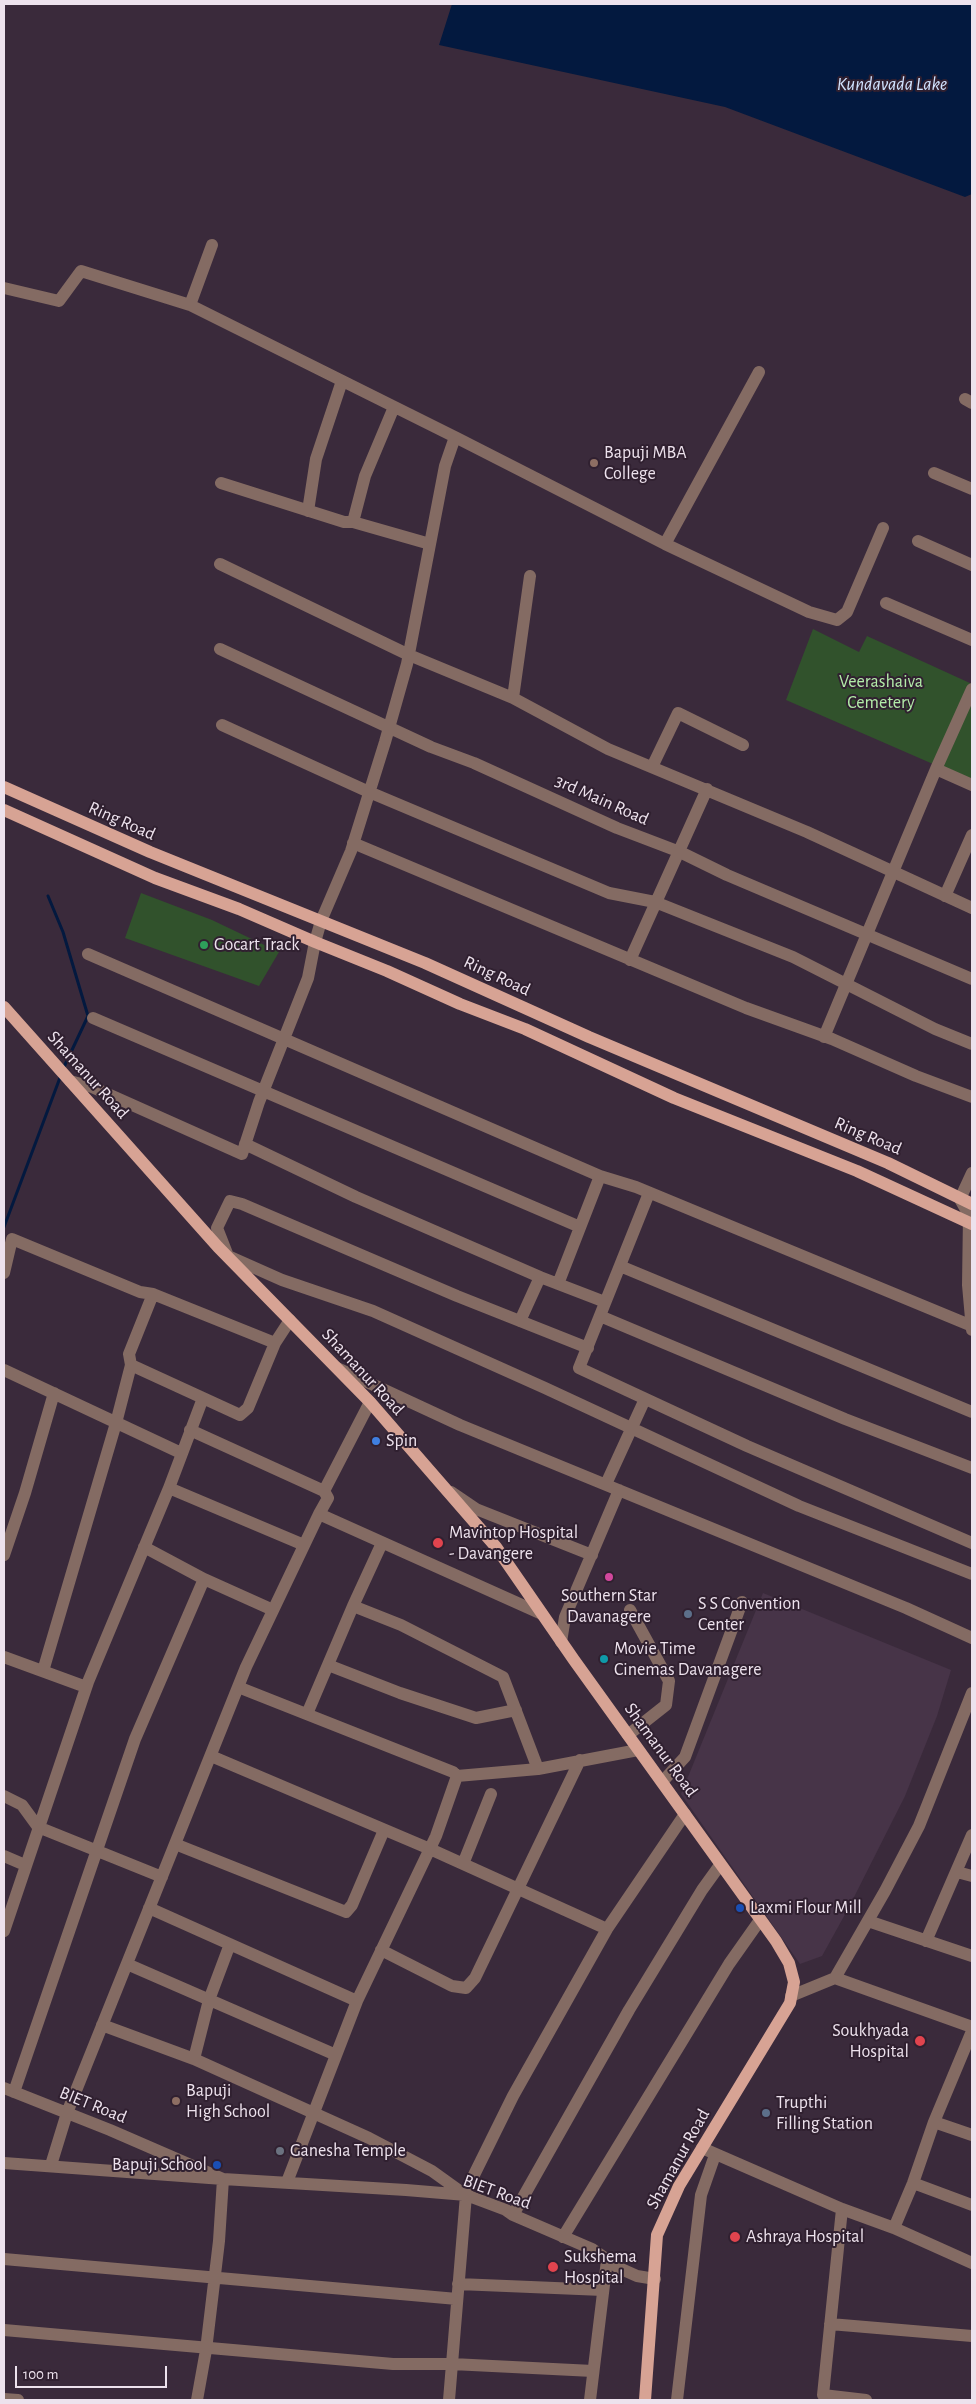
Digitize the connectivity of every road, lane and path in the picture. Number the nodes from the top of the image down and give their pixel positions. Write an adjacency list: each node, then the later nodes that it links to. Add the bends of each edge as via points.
1 (212, 245): 3 (street)
2 (4, 288): 3 (street, via 59,301 81,271)
3 (190, 305): 5 (street)
4 (759, 372): 16 (street)
5 (342, 381): 6 (street); 11 (street, via 316,459)
6 (394, 407): 7 (street); 12 (street, via 366,476)
7 (455, 437): 15 (street, via 445,466); 16 (street)
8 (934, 473): 10 (street)
9 (221, 484): 11 (street)
10 (972, 489)
11 (308, 510): 12 (street)
12 (353, 522): 15 (street)
13 (883, 528): 16 (street, via 848,612 837,620 809,612)
14 (918, 540): 18 (street)
15 (430, 544): 23 (street)
16 (665, 544)
17 (220, 564): 23 (street)
18 (972, 565)
19 (530, 576): 25 (street)
20 (886, 604): 21 (street)
21 (972, 640)
22 (220, 649): 27 (street, 3rd Main Road)
23 (409, 655): 25 (street); 27 (street)
24 (972, 689): 30 (street)
25 (513, 698): 29 (street, via 608,749)
26 (222, 725): 34 (street)
27 (389, 727): 34 (street); 38 (street, 3rd Main Road)
28 (743, 744): 29 (street, via 678,713)
29 (652, 767): 33 (street)
30 (936, 769): 31 (street); 39 (street)
31 (972, 785)
32 (4, 786): 43 (main road, Ring Road, via 150,852)
33 (707, 790): 38 (street); 39 (street)
34 (370, 792): 37 (street); 41 (street, via 609,893)
35 (4, 810): 45 (main road, Ring Road, via 155,878)
36 (972, 835): 40 (street)
37 (353, 844): 43 (street); 47 (street)
38 (680, 852): 41 (street); 44 (street, 3rd Main Road, via 727,875)
39 (894, 871): 40 (street); 44 (street)
40 (945, 896): 42 (street)
41 (655, 902): 47 (street); 49 (street, via 793,957)
42 (972, 908)
43 (321, 922): 45 (street); 62 (main road, Ring Road, via 426,962 588,1037 854,1148)
44 (868, 933): 48 (street, 3rd Main Road); 49 (street)
45 (315, 942): 53 (street, via 308,978); 64 (main road, Ring Road, via 525,1029 674,1098 856,1171)
46 (88, 954): 53 (street)
47 (630, 960): 52 (street)
48 (972, 979)
49 (847, 984): 52 (street); 54 (street)
50 (4, 1006): 55 (main road, Shamanur Road)
51 (93, 1018): 56 (street)
52 (824, 1036): 57 (street)
53 (283, 1040): 56 (street); 60 (street)
54 (972, 1044)
55 (65, 1075): 58 (street, via 242,1154); 66 (main road, Shamanur Road)
56 (264, 1091): 58 (street); 65 (street)
57 (972, 1097)
58 (245, 1144): 69 (street)
59 (972, 1173): 62 (street)
60 (600, 1176): 61 (street); 65 (street)
61 (649, 1194): 67 (street); 76 (street)
62 (960, 1199): 63 (main road, Ring Road); 64 (street)
63 (972, 1204)
64 (970, 1223): 76 (street, via 968,1285)
65 (580, 1227): 70 (street)
66 (228, 1256): 74 (main road, Shamanur Road); 75 (street, via 217,1228 230,1201); 89 (street, via 282,1280 372,1311)
67 (620, 1266): 72 (street); 87 (street)
68 (4, 1273): 71 (street, via 12,1239 140,1292)
69 (540, 1278): 70 (street); 75 (street)
70 (558, 1284): 72 (street)
71 (153, 1294): 78 (street); 80 (street, via 129,1354)
72 (605, 1302): 73 (street)
73 (600, 1316): 79 (street); 92 (street, via 845,1419)
74 (290, 1320): 78 (street); 81 (main road, Shamanur Road)
75 (520, 1320): 79 (street)
76 (972, 1326): 77 (street)
77 (972, 1330)
78 (275, 1343): 84 (street, via 248,1408 240,1415)
79 (588, 1348): 85 (street, via 578,1368)
80 (131, 1365): 84 (street); 88 (street)
81 (335, 1367): 86 (main road, Shamanur Road); 93 (street, via 460,1425)
82 (4, 1370): 83 (street)
83 (54, 1393): 88 (street); 103 (street)
84 (203, 1398): 90 (street)
85 (644, 1399): 89 (street); 100 (street)
86 (370, 1402): 94 (main road, Shamanur Road); 97 (street)
87 (972, 1412)
88 (116, 1423): 91 (street); 116 (street)
89 (631, 1428): 93 (street); 105 (street, via 799,1506)
90 (190, 1430): 91 (street); 97 (street)
91 (181, 1453): 95 (street)
92 (972, 1468)
93 (606, 1484): 96 (street)
94 (441, 1486): 104 (street, via 476,1509); 111 (main road, Shamanur Road, via 496,1547)
95 (169, 1488): 101 (street); 102 (street)
96 (620, 1490): 104 (street); 112 (street)
97 (324, 1491): 98 (street, via 328,1498)
98 (319, 1514): 99 (street); 101 (street)
99 (382, 1543): 108 (street); 111 (street)
100 (972, 1543)
101 (304, 1545): 109 (street)
102 (144, 1547): 106 (street); 117 (street)
103 (4, 1555)
104 (592, 1555): 113 (street, via 565,1617)
105 (972, 1574)
106 (204, 1579): 109 (street); 137 (street, via 135,1739)
107 (742, 1602): 128 (street, via 685,1757)
108 (353, 1606): 115 (street); 120 (street, via 401,1624 504,1677)
109 (274, 1610): 118 (street)
110 (630, 1610): 122 (street, via 669,1680 666,1705)
111 (542, 1614): 113 (main road, Shamanur Road)
112 (972, 1638)
113 (561, 1642): 122 (main road, Shamanur Road)
114 (4, 1657): 116 (street)
115 (328, 1665): 120 (street, via 476,1718); 121 (street)
116 (43, 1671): 117 (street)
117 (86, 1687): 132 (street)
118 (238, 1687): 121 (street); 124 (street)
119 (972, 1693): 148 (street, via 919,1826)
120 (516, 1710): 126 (street)
121 (307, 1714): 127 (street)
122 (628, 1735): 123 (main road, Shamanur Road)
123 (638, 1750): 125 (street); 128 (main road, Shamanur Road)
124 (211, 1756): 133 (street); 135 (street)
125 (580, 1760): 126 (street); 145 (street)
126 (538, 1769): 127 (street)
127 (457, 1776): 136 (street)
128 (662, 1782): 131 (main road, Shamanur Road)
129 (491, 1794): 139 (street)
130 (4, 1796): 132 (street, via 22,1806)
131 (685, 1814): 141 (main road, Shamanur Road); 150 (street)
132 (38, 1827): 137 (street); 140 (street)
133 (384, 1830): 135 (street, via 352,1905 346,1912); 136 (street)
134 (972, 1835): 142 (street)
135 (175, 1844): 144 (street)
136 (430, 1850): 139 (street); 153 (street)
137 (98, 1851): 144 (street); 165 (street)
138 (4, 1856): 140 (street)
139 (463, 1864): 145 (street)
140 (25, 1865): 149 (street)
141 (720, 1865): 147 (main road, Shamanur Road); 180 (street, via 629,2010)
142 (957, 1872): 143 (street); 151 (street)
143 (972, 1876)
144 (162, 1877): 146 (street)
145 (518, 1889): 150 (street); 153 (street, via 476,1978 466,1988 452,1986)
146 (149, 1908): 152 (street); 155 (street)
147 (760, 1920): 157 (main road, Shamanur Road, via 789,1963 794,1982); 182 (street, via 729,1964)
148 (868, 1921): 151 (street); 156 (street)
149 (5, 1924)
150 (607, 1929): 177 (street, via 513,2096 486,2147)
151 (926, 1941): 154 (street)
152 (230, 1944): 158 (street); 159 (street)
153 (381, 1950): 159 (street)
154 (972, 1956)
155 (127, 1964): 158 (street); 160 (street)
156 (835, 1978): 157 (street); 161 (street)
157 (791, 1996): 170 (main road, Shamanur Road, via 780,2020)
158 (209, 2000): 163 (street); 164 (street)
159 (357, 2001): 163 (street)
160 (102, 2025): 164 (street); 166 (street)
161 (972, 2027)
162 (972, 2031): 168 (street)
163 (336, 2055): 167 (street)
164 (194, 2059): 167 (street)
165 (9, 2090): 166 (street, BIET Road)
166 (67, 2113): 173 (street); 174 (street, BIET Road)
167 (312, 2114): 175 (street); 177 (street, via 369,2138 424,2167)
168 (934, 2122): 169 (street); 176 (street)
169 (972, 2135)
170 (702, 2148): 171 (street); 187 (main road, Shamanur Road, via 679,2186 657,2235)
171 (715, 2155): 179 (street); 204 (street, via 702,2195)
172 (4, 2163): 173 (street)
173 (50, 2165): 174 (street)
174 (224, 2179): 175 (street, BIET Road); 186 (street)
175 (287, 2182): 177 (street, BIET Road)
176 (913, 2183): 178 (street); 181 (street)
177 (466, 2195): 180 (street, BIET Road); 188 (street)
178 (972, 2205)
179 (842, 2210): 181 (street); 191 (street)
180 (512, 2215): 182 (street, BIET Road)
181 (894, 2228): 185 (street)
182 (563, 2237): 184 (street, BIET Road, via 592,2249)
183 (4, 2259): 186 (street)
184 (607, 2260): 187 (street, BIET Road, via 637,2276); 189 (street)
185 (972, 2263)
186 (215, 2277): 190 (street); 194 (street)
187 (655, 2279): 203 (main road, Shamanur Road)
188 (458, 2284): 189 (street); 190 (street)
189 (603, 2290): 196 (street)
190 (457, 2299): 195 (street)
191 (830, 2324): 193 (street); 197 (street)
192 (4, 2330): 194 (street)
193 (972, 2336)
194 (206, 2347): 195 (street, via 393,2364); 200 (street)
195 (452, 2364): 196 (street); 201 (street)
196 (593, 2371): 202 (street)
197 (823, 2398): 205 (street)
198 (4, 2399): 199 (street)
199 (18, 2400)
200 (197, 2400)
201 (449, 2400)
202 (590, 2400)
203 (646, 2400)
204 (677, 2400)
205 (866, 2400)

